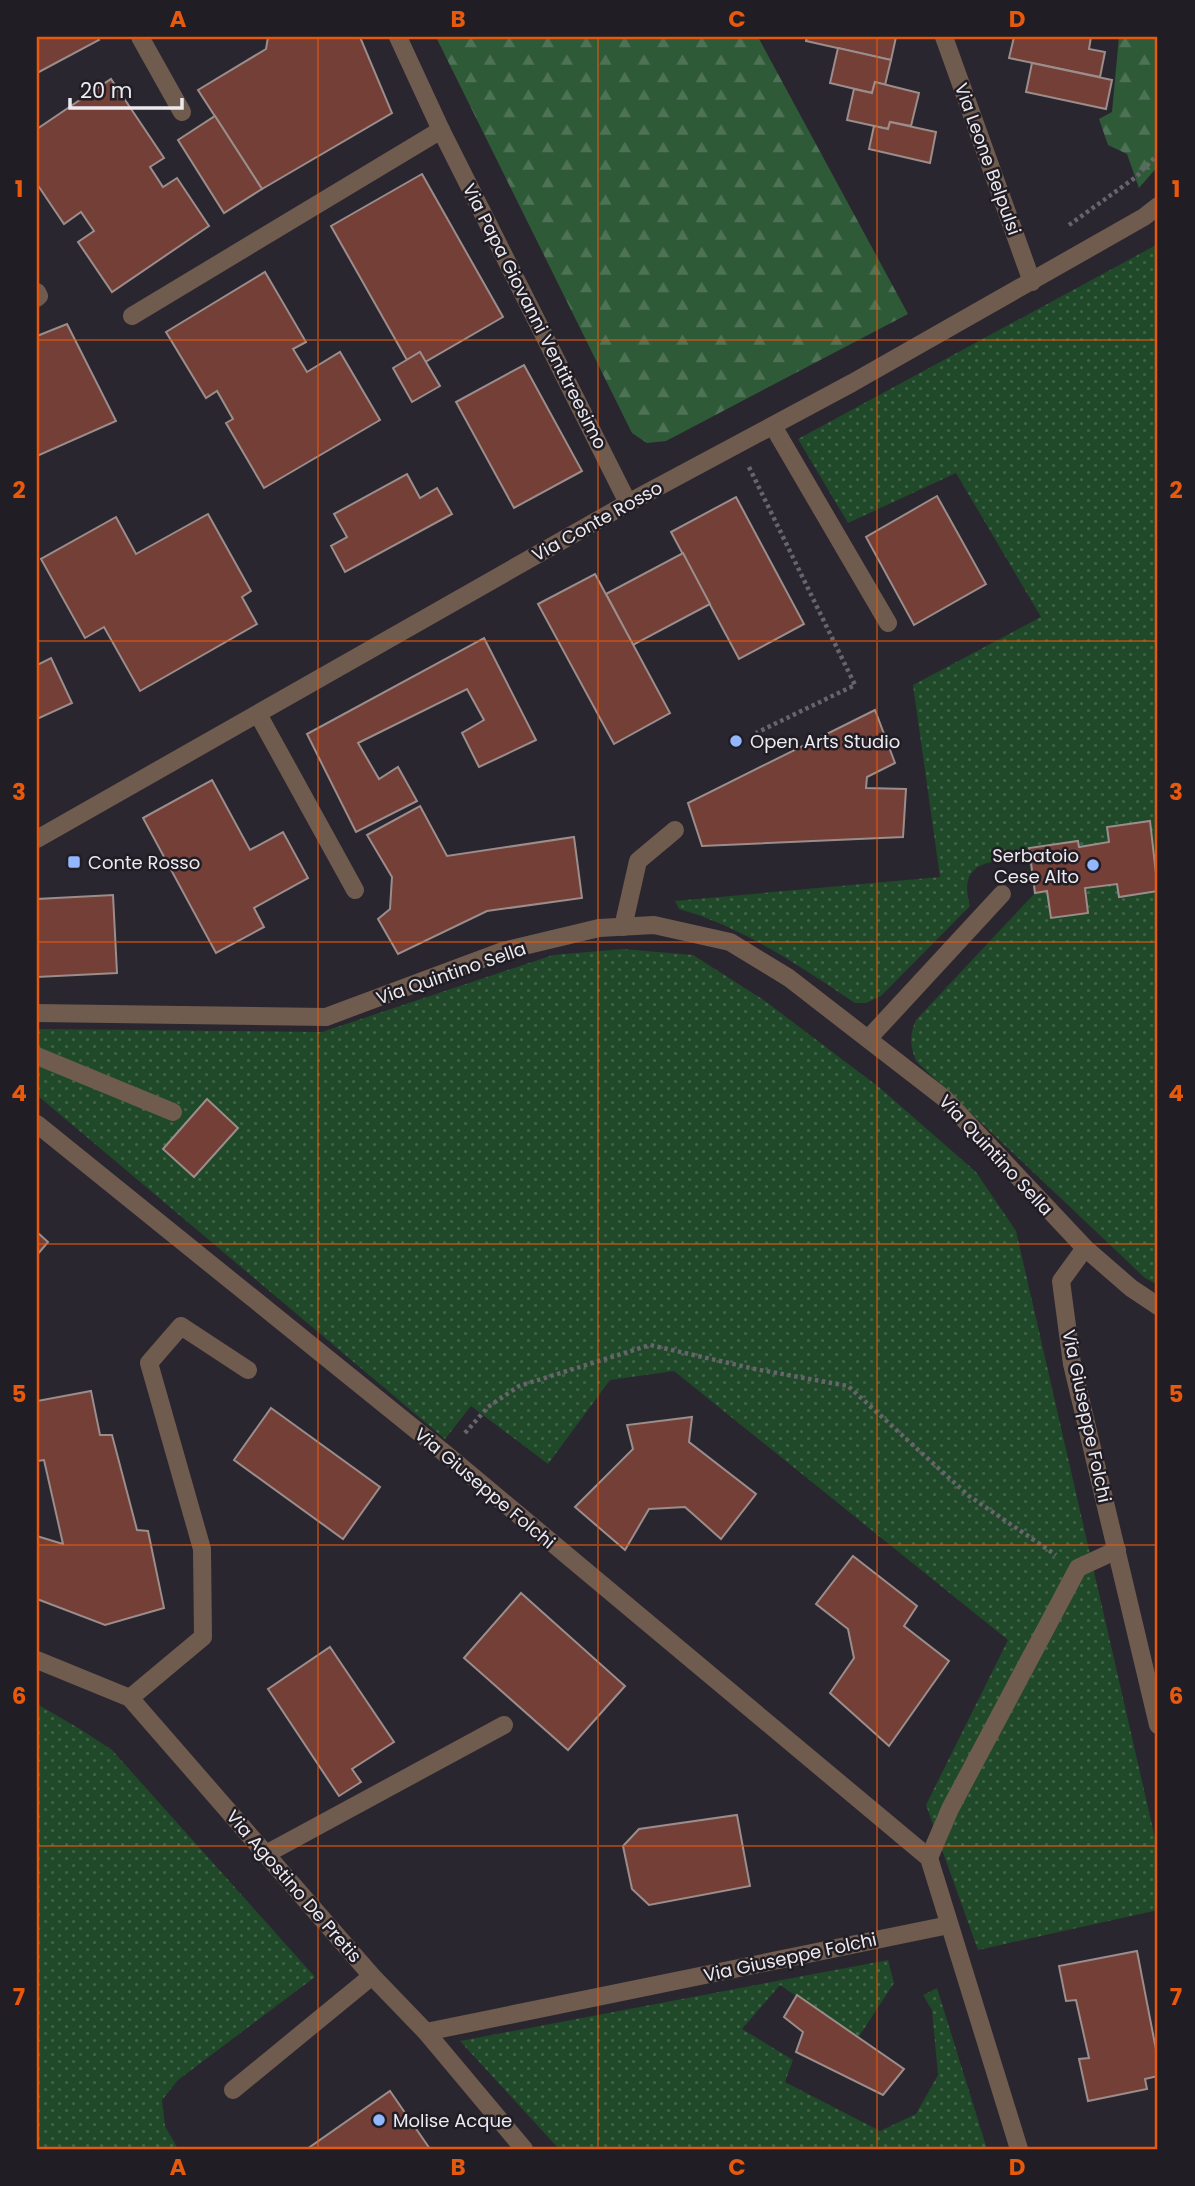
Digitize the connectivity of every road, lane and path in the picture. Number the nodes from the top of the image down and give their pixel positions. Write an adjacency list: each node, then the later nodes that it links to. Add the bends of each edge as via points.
1 (140, 37): 4 (street)
2 (398, 37): 5 (street, Via Papa Giovanni Ventitreesimo)
3 (944, 37): 9 (street, Via Leone Belpulsi)
4 (182, 112)
5 (441, 130): 12 (street); 15 (street, Via Papa Giovanni Ventitreesimo)
6 (1158, 154): 8 (path, via 1136,177)
7 (1158, 206): 9 (street, Via Conte Rosso)
8 (1063, 229)
9 (1032, 282): 13 (street, Via Conte Rosso)
10 (37, 292): 11 (street)
11 (37, 298)
12 (132, 316)
13 (773, 426): 14 (street, Via Conte Rosso); 16 (street)
14 (738, 444): 15 (street, Via Conte Rosso); 18 (path, via 855,685)
15 (628, 503): 17 (street, Via Conte Rosso)
16 (888, 623)
17 (258, 713): 20 (street, Via Conte Rosso); 21 (street)
18 (756, 733)
19 (675, 830): 23 (street, via 638,861)
20 (37, 839)
21 (355, 890)
22 (1002, 894): 25 (street)
23 (623, 927): 24 (street, Via Quintino Sella, via 599,928 503,951 326,1017); 25 (street, Via Quintino Sella, via 654,925 730,942 789,978)
24 (37, 1013)
25 (869, 1039): 29 (street, Via Quintino Sella, via 944,1098)
26 (37, 1056): 27 (street)
27 (173, 1112)
28 (37, 1124): 32 (street, Via Giuseppe Folchi)
29 (1085, 1248): 30 (street, Via Quintino Sella); 33 (street, Via Giuseppe Folchi, via 1060,1280 1072,1364)
30 (1158, 1306)
31 (248, 1370): 36 (street, via 181,1326 149,1363 202,1549 203,1637)
32 (447, 1455): 34 (path, via 488,1407 519,1386 650,1345 848,1385 969,1496); 40 (street, Via Giuseppe Folchi)
33 (1117, 1550): 34 (street); 38 (street, Via Giuseppe Folchi)
34 (1078, 1568): 40 (street)
35 (37, 1660): 36 (street, Via Agostino De Pretis)
36 (130, 1698): 39 (street, Via Agostino De Pretis)
37 (504, 1725): 39 (street)
38 (1158, 1725)
39 (266, 1854): 42 (street, Via Agostino De Pretis)
40 (929, 1858): 41 (street)
41 (948, 1925): 43 (street, Via Giuseppe Folchi); 46 (street)
42 (373, 1976): 43 (street, Via Agostino De Pretis); 44 (street)
43 (426, 2032): 45 (street, Via Agostino De Pretis)
44 (233, 2090)
45 (524, 2149)
46 (1018, 2149)

